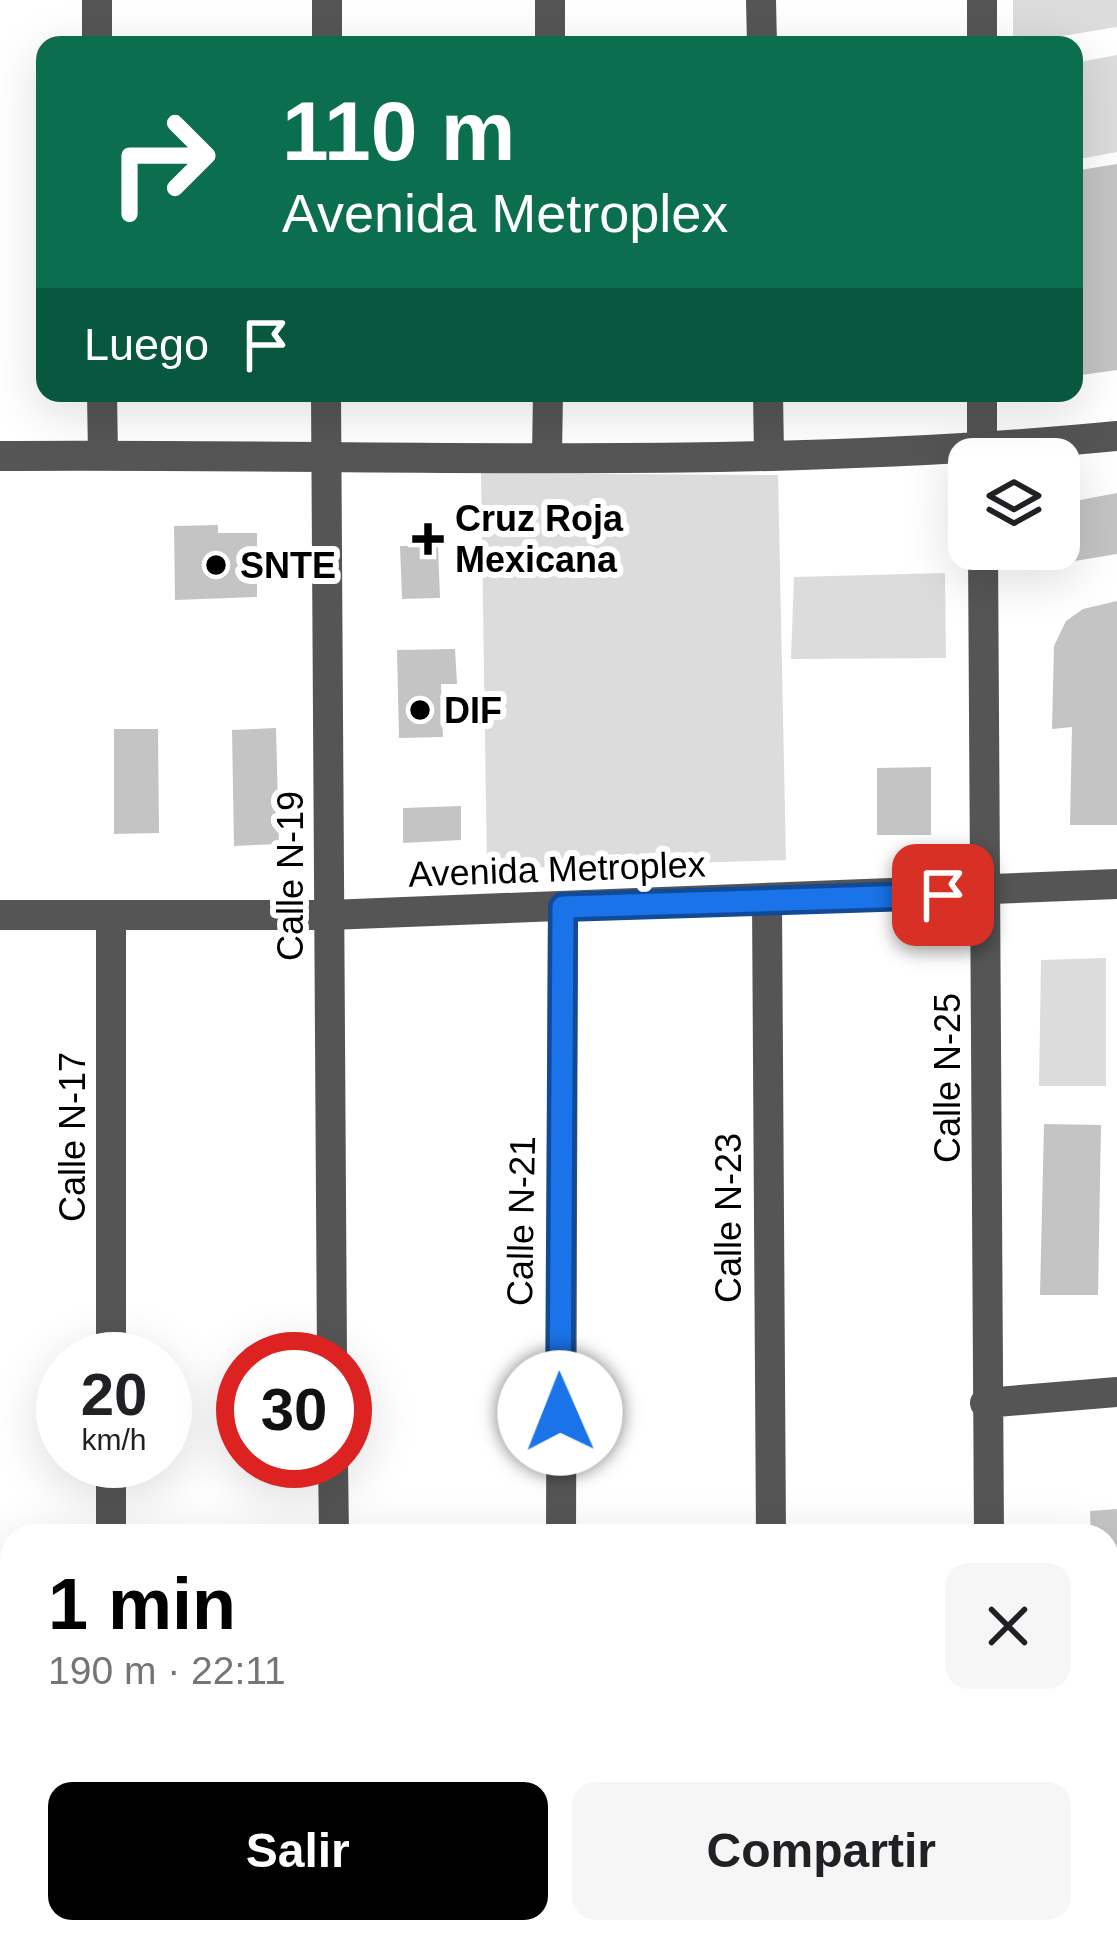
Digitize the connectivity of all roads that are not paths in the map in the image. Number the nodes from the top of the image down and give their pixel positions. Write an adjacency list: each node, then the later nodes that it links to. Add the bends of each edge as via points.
1 (97, 0): 6 (street)
2 (327, 0): 7 (street)
3 (550, 0): 8 (street)
4 (761, 0): 9 (street)
5 (982, 0): 10 (street)
6 (97, 36)
7 (327, 36)
8 (550, 36)
9 (761, 36)
10 (982, 36)
11 (102, 402): 20 (street)
12 (326, 402): 24 (street, Calle N-19)
13 (548, 402): 21 (street)
14 (768, 402): 22 (street)
15 (982, 402): 17 (street)
16 (1117, 436): 18 (street)
17 (982, 438)
18 (1080, 441)
19 (948, 454): 22 (street)
20 (103, 455): 23 (street); 24 (street)
21 (547, 455): 22 (street); 24 (street)
22 (769, 455)
23 (0, 456)
24 (326, 457): 31 (street, Calle N-19)
25 (983, 570): 27 (street, Calle N-25)
26 (1117, 884): 27 (street, Avenida Metroplex)
27 (987, 893): 28 (street, Avenida Metroplex); 36 (street, Calle N-25)
28 (767, 901): 29 (street, Avenida Metroplex); 42 (street, Calle N-23)
29 (563, 907): 31 (street, Avenida Metroplex); 41 (street, Calle N-21)
30 (111, 914): 31 (street, Avenida Metroplex); 32 (street, Avenida Metroplex); 33 (street, Calle N-17)
31 (329, 915): 34 (street, Calle N-19)
32 (0, 916)
33 (111, 1332)
34 (332, 1332)
35 (1117, 1392): 36 (street)
36 (985, 1402): 43 (street, Calle N-25)
37 (111, 1488): 39 (street)
38 (333, 1488): 40 (street)
39 (111, 1524)
40 (334, 1524)
41 (561, 1524)
42 (770, 1524)
43 (988, 1524)

